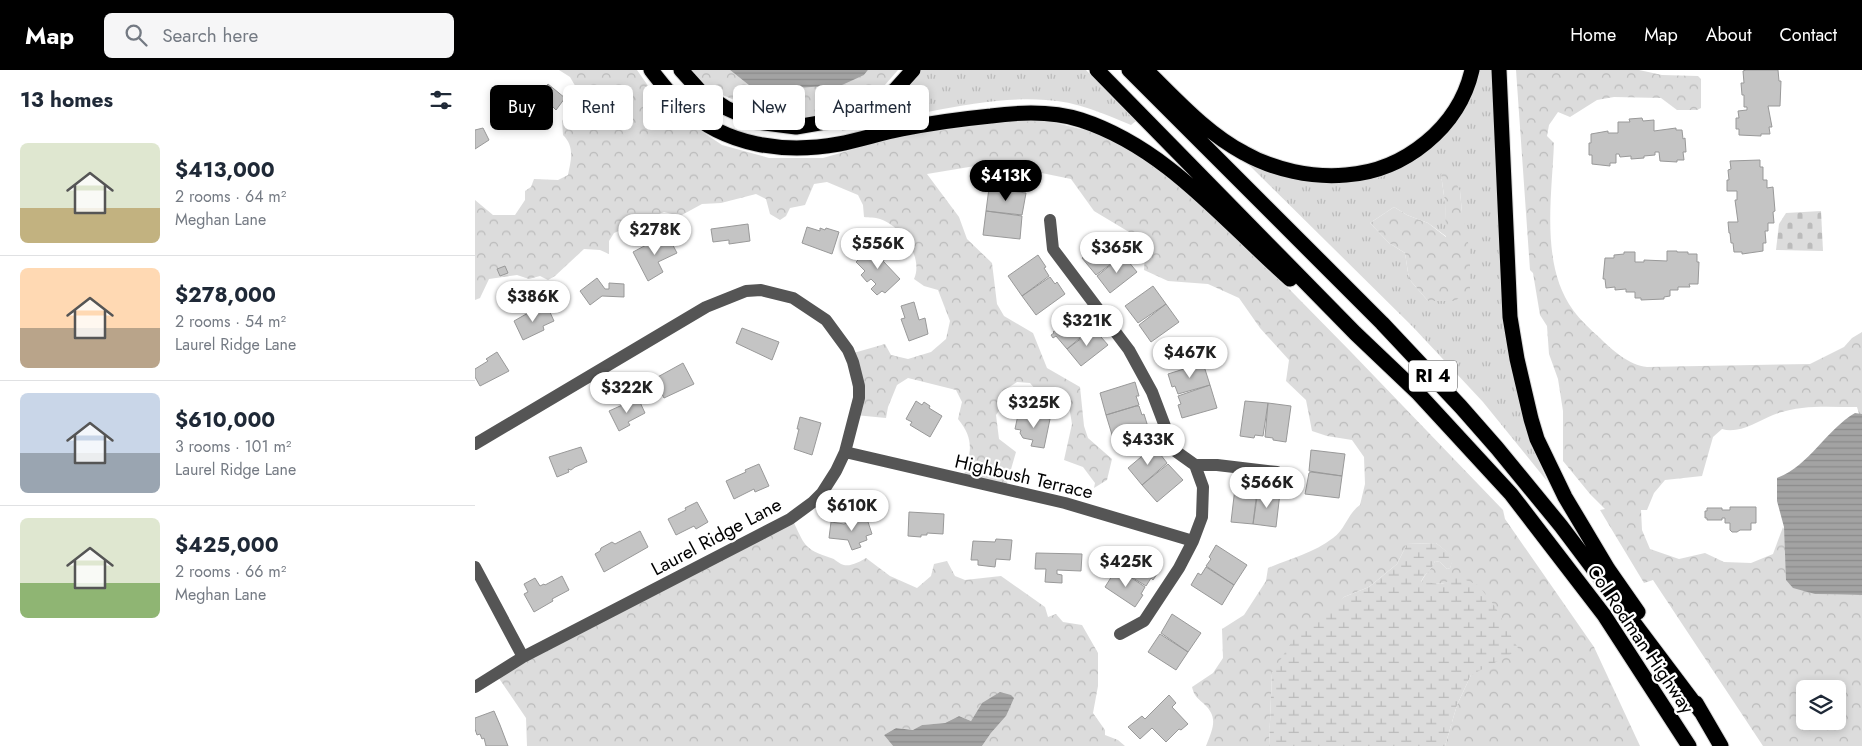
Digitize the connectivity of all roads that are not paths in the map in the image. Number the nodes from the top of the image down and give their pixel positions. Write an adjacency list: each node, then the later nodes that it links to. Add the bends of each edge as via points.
1 (651, 70): 10 (highway, via 683,107 708,125 756,145 795,148 837,144 938,122 1010,114 1062,115 1081,120 1127,141 1167,168 1205,198 1264,256)
2 (681, 70): 3 (highway, via 700,91 726,108 757,122 796,127 843,119 872,108)
3 (913, 70)
4 (1097, 70): 10 (highway, RI 4)
5 (1129, 70): 20 (highway, RI 4, via 1433,376 1561,526)
6 (1146, 70): 7 (highway, via 1208,130 1242,153 1286,170 1347,175 1386,165 1424,145 1440,131 1457,108)
7 (1472, 70)
8 (1499, 70): 20 (highway, via 1509,317 1537,439 1565,497 1608,569 1675,667)
9 (1050, 220): 13 (street, via 1053,249 1129,350 1153,392 1174,450)
10 (1355, 333): 21 (highway, Col Rodman Highway / RI 4, via 1417,392 1511,494 1604,615)
11 (475, 444): 12 (street, Laurel Ridge Lane, via 706,307 736,293 761,290 793,298 815,311 834,329 848,350 859,398)
12 (845, 452): 15 (street, Highbush Terrace, via 1065,503); 18 (street, Laurel Ridge Lane, via 822,493 790,519)
13 (1195, 465): 14 (street); 15 (street, via 1203,487 1202,517)
14 (1277, 472)
15 (1193, 541): 17 (street, via 1144,620)
16 (475, 566): 18 (street)
17 (1120, 634)
18 (523, 657): 19 (street, Laurel Ridge Lane)
19 (475, 687)
20 (1701, 712): 22 (highway, Col Rodman Highway / RI 4)
21 (1689, 746)
22 (1721, 746)

